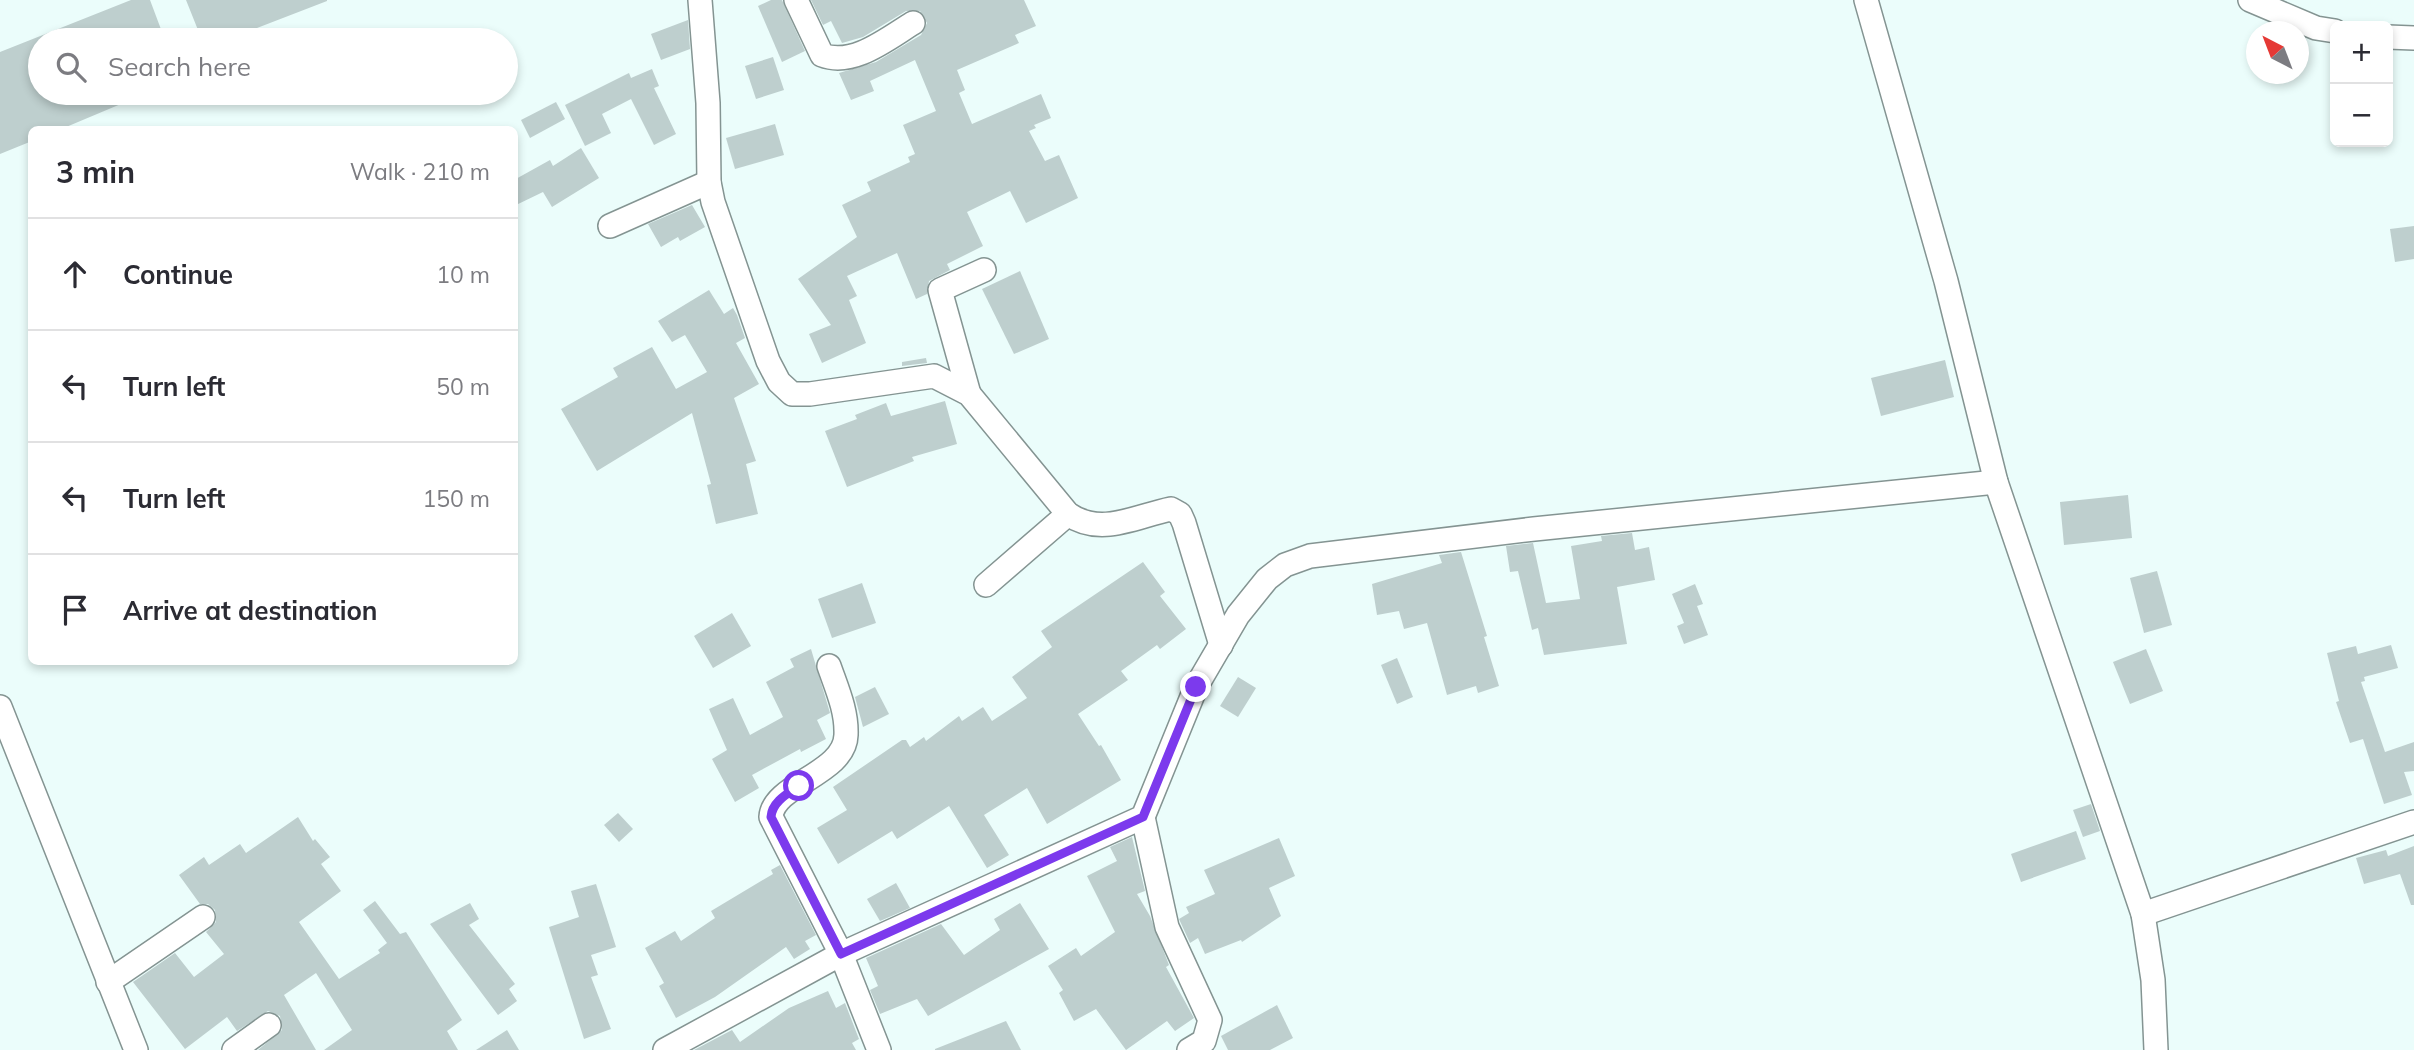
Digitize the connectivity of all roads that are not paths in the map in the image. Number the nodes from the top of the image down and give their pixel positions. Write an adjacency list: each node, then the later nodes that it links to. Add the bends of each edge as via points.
1 (700, 0): 9 (street)
2 (796, 0): 5 (street, via 822,55 830,58 871,49)
3 (1866, 0): 13 (street, via 1946,281)
4 (2250, 0): 6 (street)
5 (913, 23)
6 (2330, 31)
7 (2393, 37): 8 (street)
8 (2414, 38)
9 (709, 182): 10 (street); 12 (street, via 768,361 792,394 934,376)
10 (610, 226)
11 (984, 270): 12 (street, via 940,290)
12 (969, 394): 14 (street)
13 (1996, 482): 16 (street, via 1310,556 1285,565 1267,579); 21 (street)
14 (1068, 514): 15 (street); 16 (street, via 1092,526 1171,509 1180,514)
15 (986, 585)
16 (1221, 645): 19 (street, via 1196,687)
17 (829, 666): 23 (street, via 845,714 847,739 834,760 779,800 771,817)
18 (0, 707): 24 (street)
19 (1143, 817): 23 (street); 30 (street, via 1167,927 1210,1020 1205,1041)
20 (2414, 822): 21 (street)
21 (2143, 915): 31 (street, via 2153,980)
22 (203, 917): 24 (street)
23 (841, 954): 28 (street); 29 (street)
24 (108, 982): 26 (street)
25 (269, 1026): 27 (street)
26 (136, 1050)
27 (234, 1050)
28 (665, 1050)
29 (879, 1050)
30 (1189, 1050)
31 (2156, 1050)

